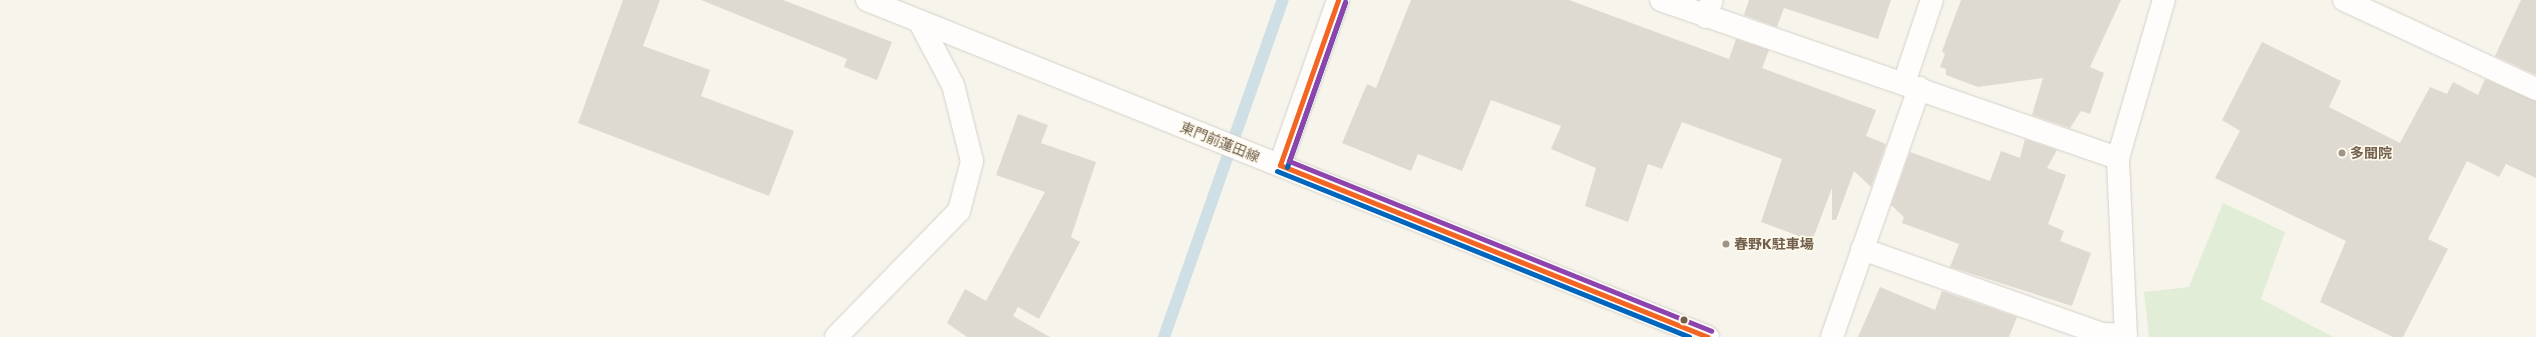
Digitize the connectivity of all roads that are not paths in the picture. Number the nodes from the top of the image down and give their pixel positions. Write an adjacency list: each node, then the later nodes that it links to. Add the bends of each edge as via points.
1 (867, 0): 9 (street, 東門前蓮田線)
2 (906, 0): 9 (street)
3 (1338, 0): 13 (street)
4 (1661, 0): 8 (street)
5 (1932, 0): 10 (street)
6 (2164, 0): 12 (street)
7 (2344, 0): 11 (street)
8 (1709, 9): 10 (street)
9 (919, 21): 13 (street, 東門前蓮田線); 16 (street, via 953,85 972,161 958,211)
10 (1911, 85): 12 (street); 14 (street)
11 (2536, 90)
12 (2118, 158): 15 (street)
13 (1280, 165): 17 (street, 東門前蓮田線)
14 (1862, 249): 15 (street, via 2102,334); 18 (street)
15 (2126, 336)
16 (836, 337)
17 (1708, 337)
18 (1832, 337)

